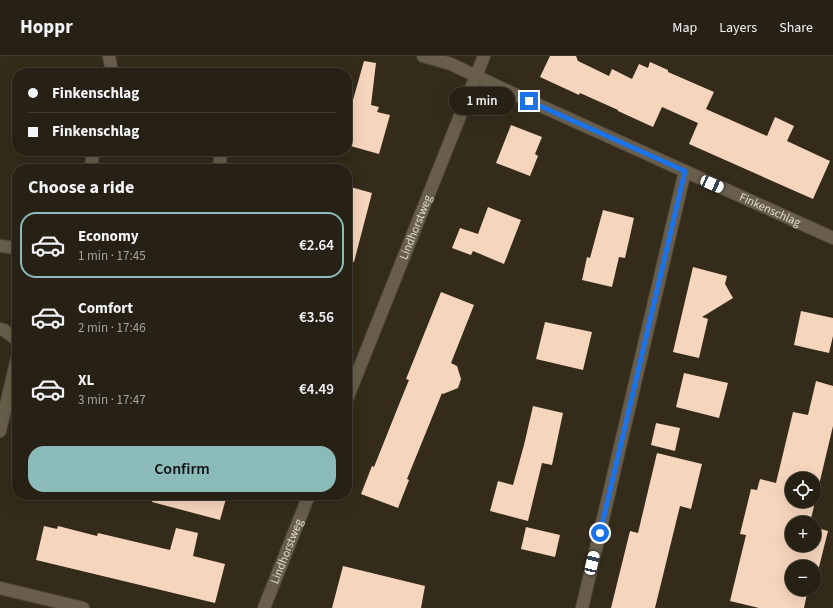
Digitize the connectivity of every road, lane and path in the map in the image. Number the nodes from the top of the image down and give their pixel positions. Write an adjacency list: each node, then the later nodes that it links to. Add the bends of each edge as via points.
1 (109, 56): 4 (street)
2 (423, 56): 5 (street, Finkenschlag, via 451,64)
3 (484, 56): 5 (street, Lindhorstweg)
4 (111, 68)
5 (476, 76): 6 (street, Finkenschlag); 13 (street, Lindhorstweg)
6 (685, 171): 7 (street, Finkenschlag); 19 (street)
7 (833, 238)
8 (0, 246): 9 (street)
9 (12, 247)
10 (0, 329): 11 (street)
11 (12, 336)
12 (12, 379): 14 (street)
13 (352, 386)
14 (0, 431)
15 (307, 500): 18 (street, Lindhorstweg)
16 (0, 588): 17 (street)
17 (83, 608)
18 (264, 608)
19 (582, 608)

